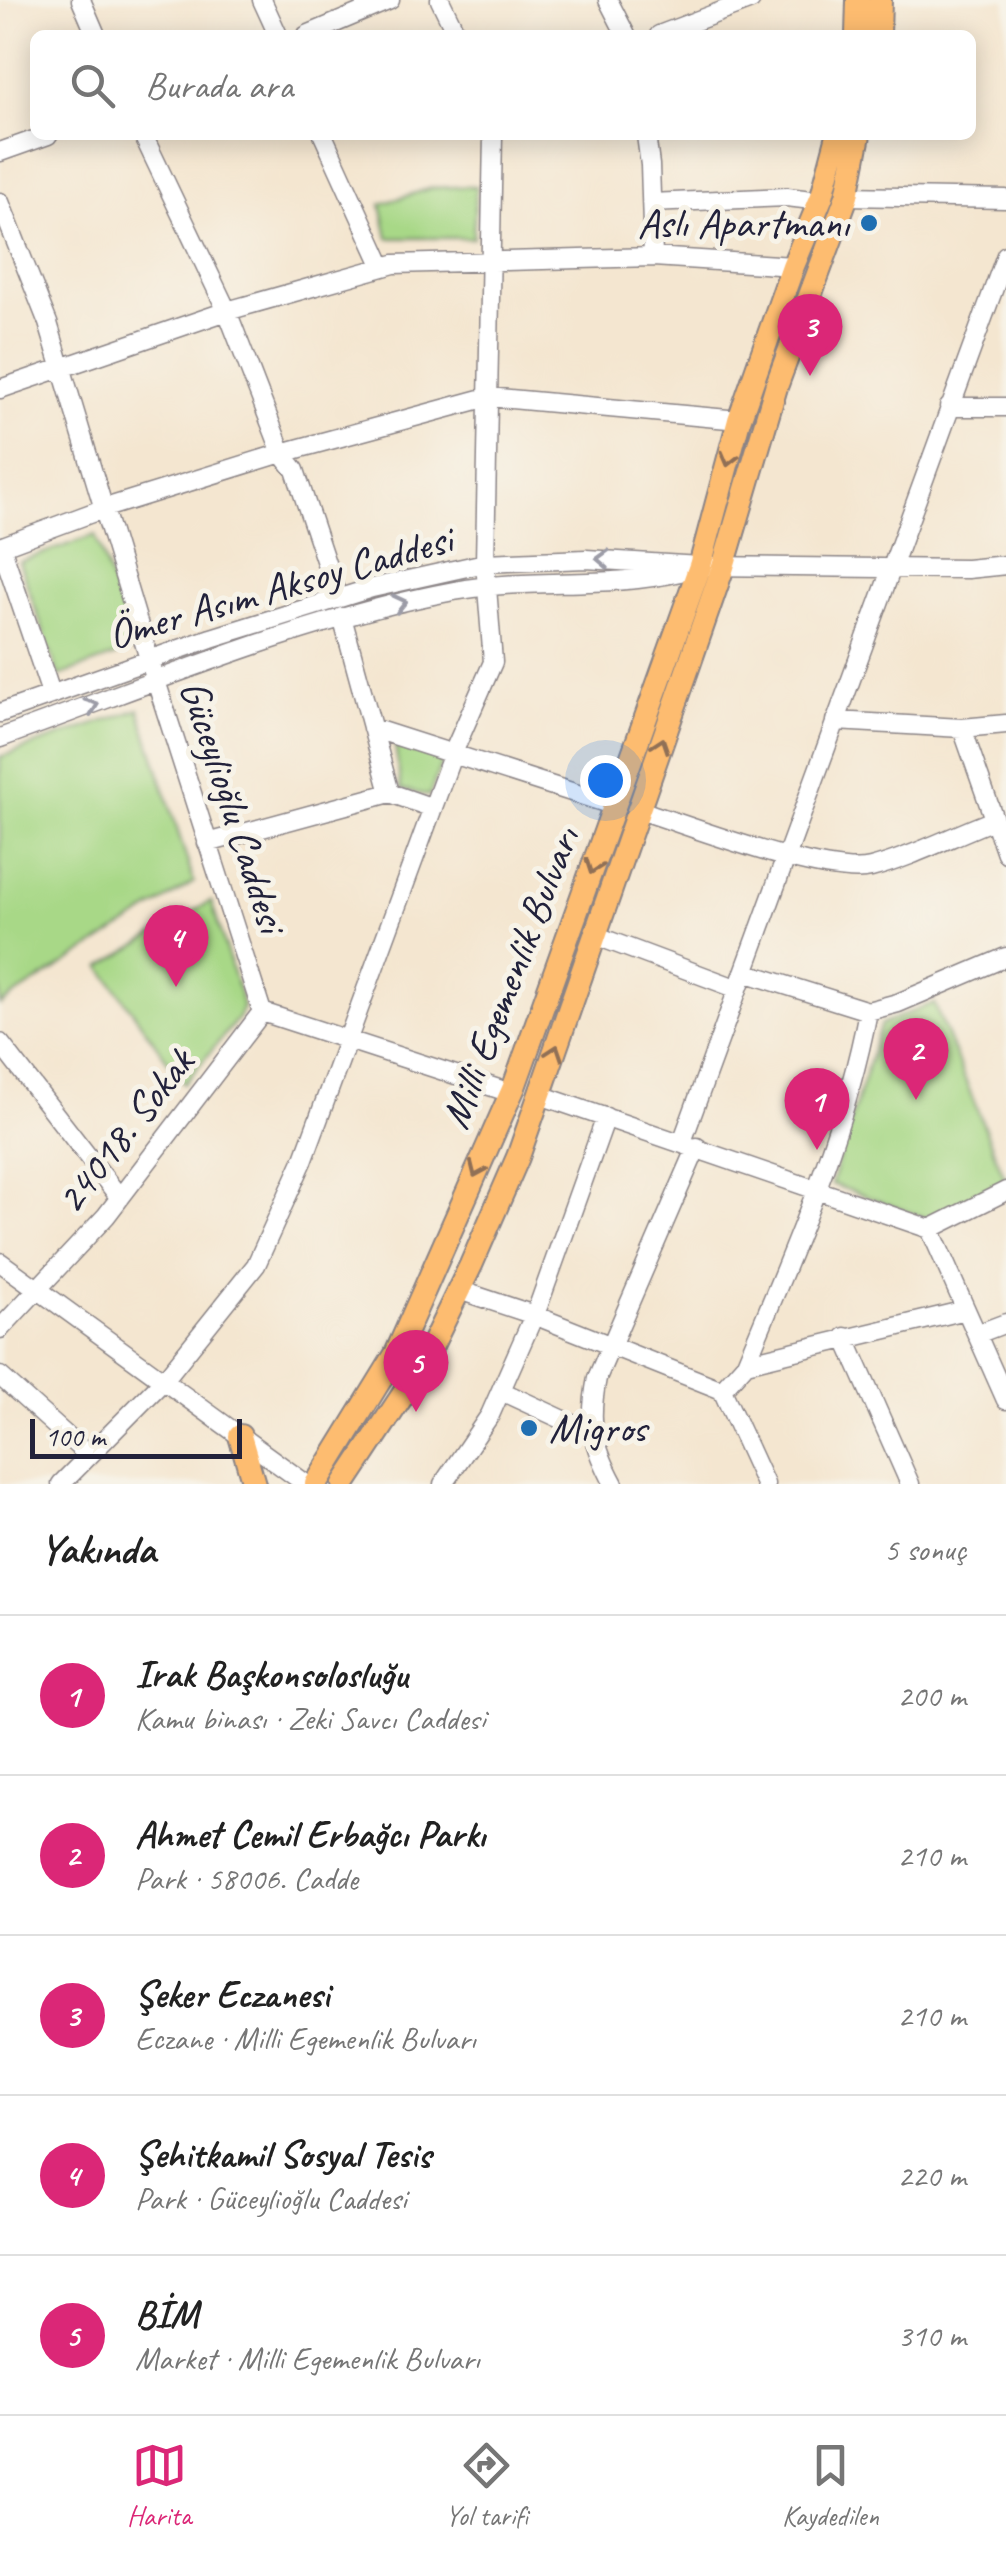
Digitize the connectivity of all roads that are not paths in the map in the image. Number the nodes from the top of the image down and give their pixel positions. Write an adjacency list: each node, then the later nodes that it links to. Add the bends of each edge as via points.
1 (80, 0): 9 (street)
2 (262, 0): 10 (street)
3 (390, 0): 11 (street)
4 (440, 0): 12 (street)
5 (608, 0): 13 (street)
6 (752, 0): 14 (street)
7 (858, 0): 15 (main road)
8 (880, 0): 16 (main road)
9 (94, 30)
10 (276, 30)
11 (319, 30)
12 (455, 30)
13 (623, 30)
14 (672, 30)
15 (857, 30)
16 (879, 30)
17 (34, 140): 24 (street)
18 (144, 140): 35 (street)
19 (325, 140): 34 (street)
20 (492, 140): 32 (street)
21 (646, 140): 29 (street)
22 (837, 140): 27 (main road, Milli Egemenlik Bulvarı)
23 (859, 140): 25 (main road, Milli Egemenlik Bulvarı)
24 (0, 152)
25 (847, 196): 26 (street); 47 (main road, Milli Egemenlik Bulvarı)
26 (1006, 200)
27 (820, 201): 29 (street); 33 (main road, Milli Egemenlik Bulvarı)
28 (0, 202): 36 (street, Güceylioğlu Caddesi)
29 (651, 202): 31 (street)
30 (1006, 255): 39 (street)
31 (652, 256): 32 (street); 33 (street)
32 (490, 263): 34 (street); 38 (street)
33 (793, 266): 41 (main road, Milli Egemenlik Bulvarı)
34 (383, 267): 35 (street)
35 (227, 311): 36 (street); 42 (street)
36 (62, 368): 37 (street); 43 (street, Güceylioğlu Caddesi)
37 (0, 390)
38 (488, 398): 41 (street); 42 (street); 45 (street)
39 (949, 407): 40 (street); 48 (street)
40 (1006, 408)
41 (739, 420): 47 (main road, Milli Egemenlik Bulvarı, one-way to 47)
42 (282, 452): 43 (street); 50 (street)
43 (104, 508): 44 (street); 51 (street, Güceylioğlu Caddesi)
44 (0, 547): 53 (street)
45 (485, 564): 47 (street, Ömer Asım Aksoy Caddesi, one-way to 45, via 586,559); 49 (street); 50 (street, Ömer Asım Aksoy Caddesi)
46 (1006, 565): 48 (street)
47 (711, 567): 48 (street); 49 (street, Ömer Asım Aksoy Caddesi); 62 (main road, Milli Egemenlik Bulvarı); 64 (main road, Milli Egemenlik Bulvarı, one-way to 47)
48 (890, 568): 55 (street)
49 (488, 586): 50 (street, Ömer Asım Aksoy Caddesi, one-way to 49); 60 (street, via 493,662)
50 (340, 608): 51 (street, Ömer Asım Aksoy Caddesi); 52 (street, Ömer Asım Aksoy Caddesi); 57 (street)
51 (149, 660): 52 (street, Güceylioğlu Caddesi); 53 (street, Ömer Asım Aksoy Caddesi)
52 (157, 682): 59 (street, Ömer Asım Aksoy Caddesi, one-way to 52); 66 (street, Güceylioğlu Caddesi)
53 (51, 693): 54 (street, Ömer Asım Aksoy Caddesi)
54 (0, 712)
55 (834, 722): 58 (street); 68 (street)
56 (1006, 724): 58 (street)
57 (372, 728): 60 (street); 61 (street)
58 (962, 728): 65 (street)
59 (0, 738)
60 (453, 753): 62 (street); 63 (street)
61 (390, 793): 63 (street); 66 (street)
62 (614, 806): 76 (main road, Milli Egemenlik Bulvarı, one-way to 76)
63 (433, 808): 74 (street)
64 (639, 810): 68 (street); 69 (main road, Milli Egemenlik Bulvarı)
65 (994, 820): 67 (street); 68 (street, via 868,869)
66 (207, 843): 73 (street, Güceylioğlu Caddesi)
67 (1006, 853)
68 (786, 856): 71 (street)
69 (594, 935): 71 (street); 77 (main road, Milli Egemenlik Bulvarı, one-way to 69)
70 (1006, 957): 72 (street)
71 (742, 980): 72 (street); 79 (street)
72 (868, 1011): 81 (street, via 856,1072)
73 (262, 1012): 74 (street); 82 (street, 24018. Sokak)
74 (350, 1040): 76 (street); 96 (street, via 256,1265)
75 (0, 1043): 82 (street)
76 (511, 1094): 106 (main road, Milli Egemenlik Bulvarı, one-way to 106, via 396,1354)
77 (540, 1095): 78 (street); 86 (main road, Milli Egemenlik Bulvarı)
78 (606, 1116): 79 (street); 88 (street)
79 (690, 1144): 81 (street); 93 (street)
80 (1006, 1191): 83 (street)
81 (816, 1192): 83 (street); 94 (street)
82 (120, 1198): 85 (street, 24018. Sokak)
83 (930, 1229): 87 (street)
84 (0, 1262): 85 (street)
85 (39, 1290): 90 (street, 24018. Sokak); 96 (street)
86 (459, 1290): 88 (street); 107 (main road, Milli Egemenlik Bulvarı, via 422,1366)
87 (966, 1310): 91 (street); 92 (street)
88 (534, 1314): 93 (street); 98 (street)
89 (1006, 1323): 91 (street)
90 (0, 1329)
91 (977, 1334): 99 (street)
92 (844, 1337): 94 (street); 111 (street)
93 (611, 1345): 97 (street); 100 (street, via 596,1378)
94 (746, 1363): 97 (street)
95 (0, 1376): 102 (street)
96 (164, 1380): 101 (street); 102 (street)
97 (722, 1390): 110 (street)
98 (501, 1391): 100 (street); 108 (street)
99 (1006, 1400)
100 (594, 1434): 109 (street)
101 (240, 1436): 104 (main road); 105 (street)
102 (88, 1456): 103 (street)
103 (61, 1484)
104 (254, 1484)
105 (306, 1484)
106 (316, 1484)
107 (344, 1484)
108 (443, 1484)
109 (614, 1484)
110 (766, 1484)
111 (910, 1484)

